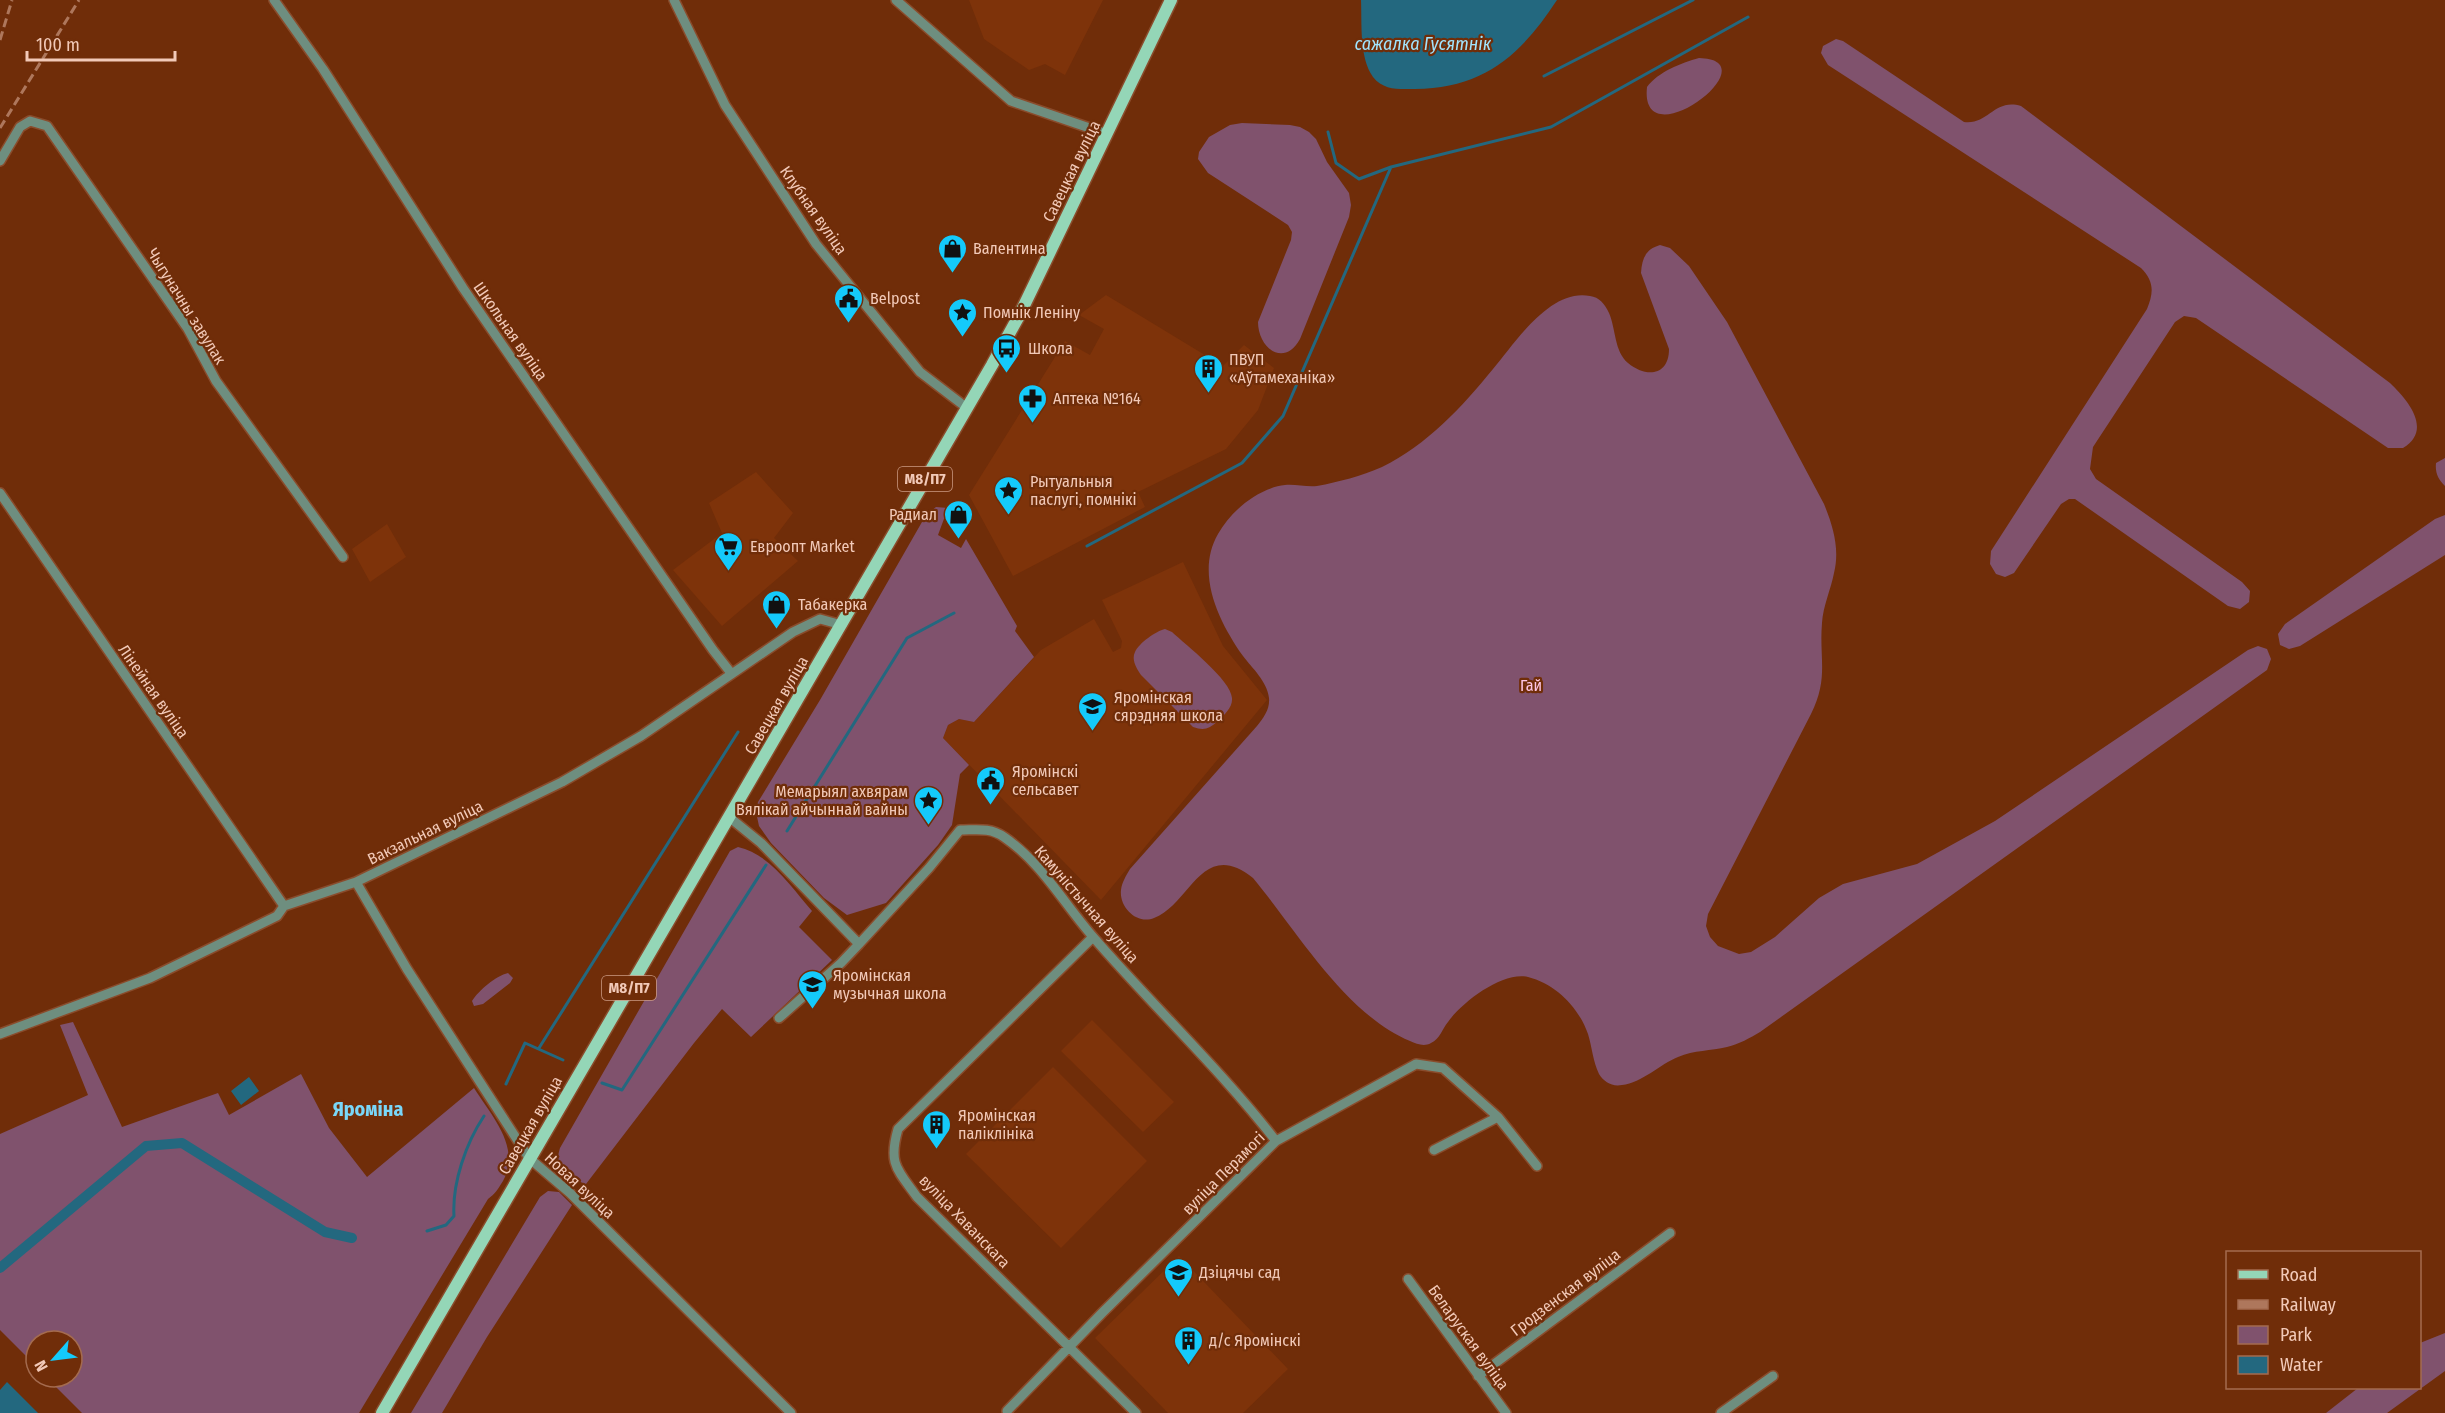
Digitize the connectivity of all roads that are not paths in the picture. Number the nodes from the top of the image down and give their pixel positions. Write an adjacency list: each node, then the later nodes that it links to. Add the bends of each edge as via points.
1 (274, 0): 11 (street, Школьная вуліца, via 323,69 463,288)
2 (674, 0): 7 (street, Клубная вуліца, via 725,105 816,244 920,372)
3 (896, 0): 5 (street, via 1011,101)
4 (1171, 0): 5 (main road, Савецкая вуліца / М8/П7)
5 (1107, 134): 7 (main road, Савецкая вуліца / М8/П7, via 1020,314)
6 (0, 161): 9 (street, Чыгуначны завулак, via 20,127 30,121 47,126 188,329 216,381)
7 (967, 408): 10 (main road, Савецкая вуліца / М8/П7)
8 (0, 493): 14 (street, Лінейная вуліца)
9 (343, 557)
10 (842, 625): 11 (street, Вакзальная вуліца, via 820,619); 12 (main road, Савецкая вуліца / М8/П7)
11 (731, 673): 13 (street, Вакзальная вуліца, via 641,736 562,782)
12 (729, 817): 16 (street, via 761,843); 22 (main road, Савецкая вуліца / М8/П7)
13 (356, 882): 14 (street, Вакзальная вуліца); 22 (street, Новая вуліца)
14 (284, 906): 18 (street, Вакзальная вуліца, via 277,916 150,978)
15 (1093, 937): 16 (street, Камуністычная вуліца, via 1029,857 1002,835 983,829 960,830); 20 (street, Камуністычная вуліца, via 1245,1101); 26 (street, вуліца Хаванскага, via 898,1129 892,1152 896,1168 917,1197)
16 (859, 944): 17 (street, Камуністычная вуліца)
17 (779, 1018)
18 (0, 1034)
19 (1498, 1117): 20 (street, вуліца Перамогі, via 1443,1068 1416,1064); 21 (street); 23 (street, вуліца Перамогі)
20 (1276, 1142): 26 (street, вуліца Перамогі)
21 (1434, 1150)
22 (529, 1158): 30 (main road, Савецкая вуліца / М8/П7); 31 (street, Новая вуліца, via 570,1193)
23 (1537, 1166)
24 (1670, 1233): 27 (street, Гродзенская вуліца)
25 (1408, 1279): 27 (street, Беларуская вуліца)
26 (1069, 1348): 29 (street, вуліца Перамогі); 32 (street, вуліца Хаванскага)
27 (1478, 1376): 33 (street, Беларуская вуліца)
28 (1773, 1376): 34 (street)
29 (1007, 1412)
30 (382, 1413)
31 (791, 1413)
32 (1136, 1413)
33 (1506, 1413)
34 (1721, 1413)

